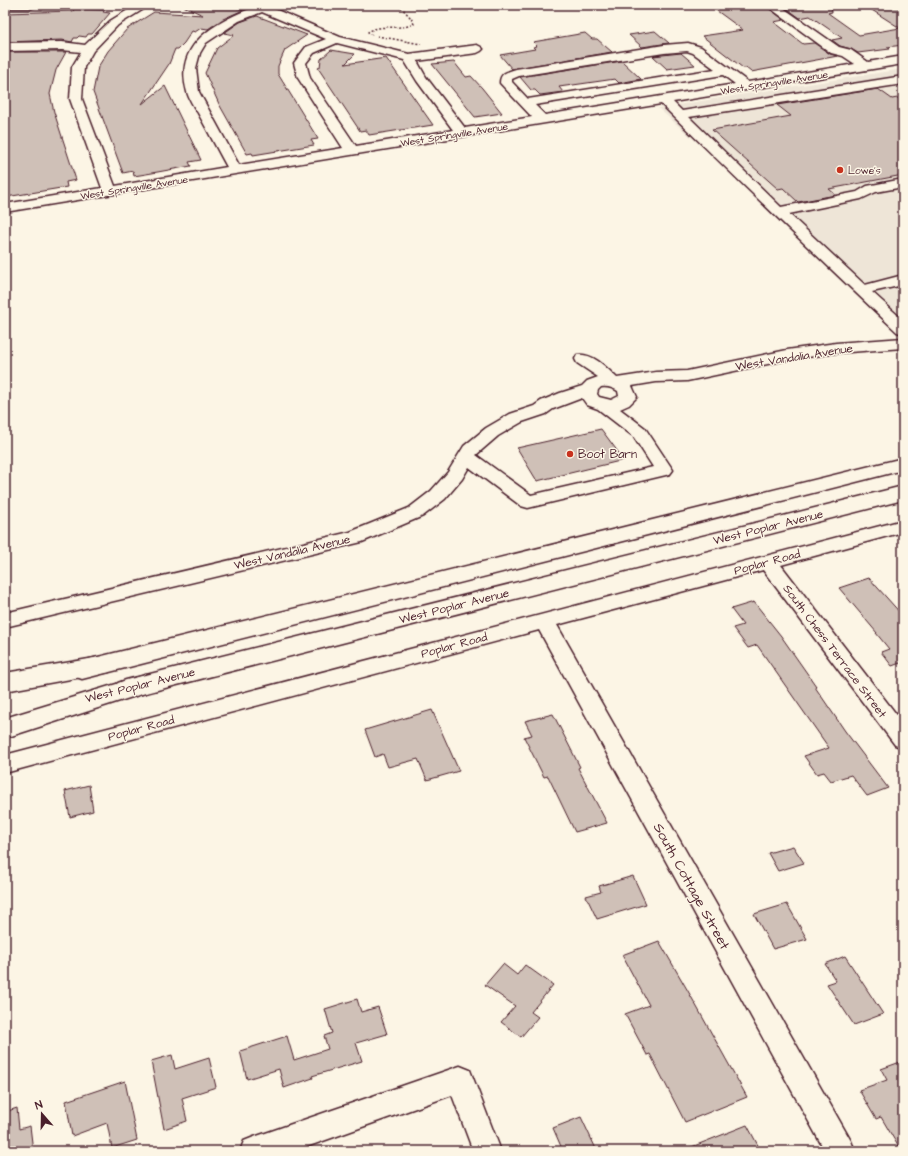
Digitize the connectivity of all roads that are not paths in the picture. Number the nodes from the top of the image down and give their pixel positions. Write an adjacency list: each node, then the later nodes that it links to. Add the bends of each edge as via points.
1 (5, 5): 2 (street)
2 (32, 5)
3 (144, 5): 8 (street, via 114,23)
4 (772, 5): 12 (street, via 835,50 835,55)
5 (258, 7): 6 (street); 22 (street, via 235,18 202,41 194,53 190,68 193,92)
6 (336, 39): 10 (street); 21 (street, via 310,50 300,63 304,78)
7 (5, 47): 8 (street, via 62,46)
8 (88, 49): 24 (street, via 78,67 76,99)
9 (477, 49): 10 (street)
10 (409, 58): 20 (street)
11 (903, 60): 12 (street, West Springville Avenue)
12 (859, 68): 15 (street, West Springville Avenue)
13 (725, 71): 15 (street); 17 (street); 17 (street, via 697,50 688,47 570,64 506,77 506,82)
14 (903, 80): 18 (street)
15 (746, 86): 16 (street, West Springville Avenue)
16 (664, 100): 18 (street); 19 (street, West Springville Avenue)
17 (526, 103): 19 (street)
18 (680, 115): 26 (street)
19 (542, 120): 20 (street, West Springville Avenue)
20 (462, 133): 21 (street, West Springville Avenue)
21 (352, 151): 22 (street, West Springville Avenue)
22 (235, 170): 24 (street, West Springville Avenue)
23 (903, 183): 26 (street, via 872,189 861,195)
24 (110, 191): 25 (street, West Springville Avenue)
25 (5, 208)
26 (779, 212): 28 (street)
27 (903, 280): 28 (street)
28 (861, 290): 29 (street)
29 (903, 329)
30 (903, 343): 31 (street, West Vandalia Avenue, via 787,355)
31 (687, 376): 32 (street, West Vandalia Avenue); 34 (street, West Vandalia Avenue, via 672,384)
32 (614, 382): 33 (street, West Vandalia Avenue, via 598,383); 33 (street, via 583,359 585,376); 34 (street, via 626,389)
33 (595, 396): 34 (street, West Vandalia Avenue, via 616,405); 35 (street); 36 (street, West Vandalia Avenue, via 569,408 540,410 516,418 492,432)
34 (627, 398): 35 (street)
35 (639, 432): 36 (street, via 664,470 528,502)
36 (466, 456): 41 (street, West Vandalia Avenue, via 455,475 438,495 416,512 355,537)
37 (903, 464): 43 (main road)
38 (903, 493): 45 (main road, West Poplar Avenue)
39 (903, 526): 40 (street, Poplar Road)
40 (768, 562): 42 (street, Poplar Road); 49 (street, South Chess Terrace Street)
41 (5, 620)
42 (544, 621): 50 (street, Poplar Road); 53 (street, South Cottage Street)
43 (101, 666): 44 (main road); 46 (main road)
44 (5, 682)
45 (146, 684): 47 (main road, West Poplar Avenue); 48 (main road)
46 (5, 689)
47 (5, 719)
48 (5, 728)
49 (903, 739)
50 (5, 764)
51 (254, 1151): 52 (street, via 460,1079)
52 (487, 1151)
53 (840, 1151)

